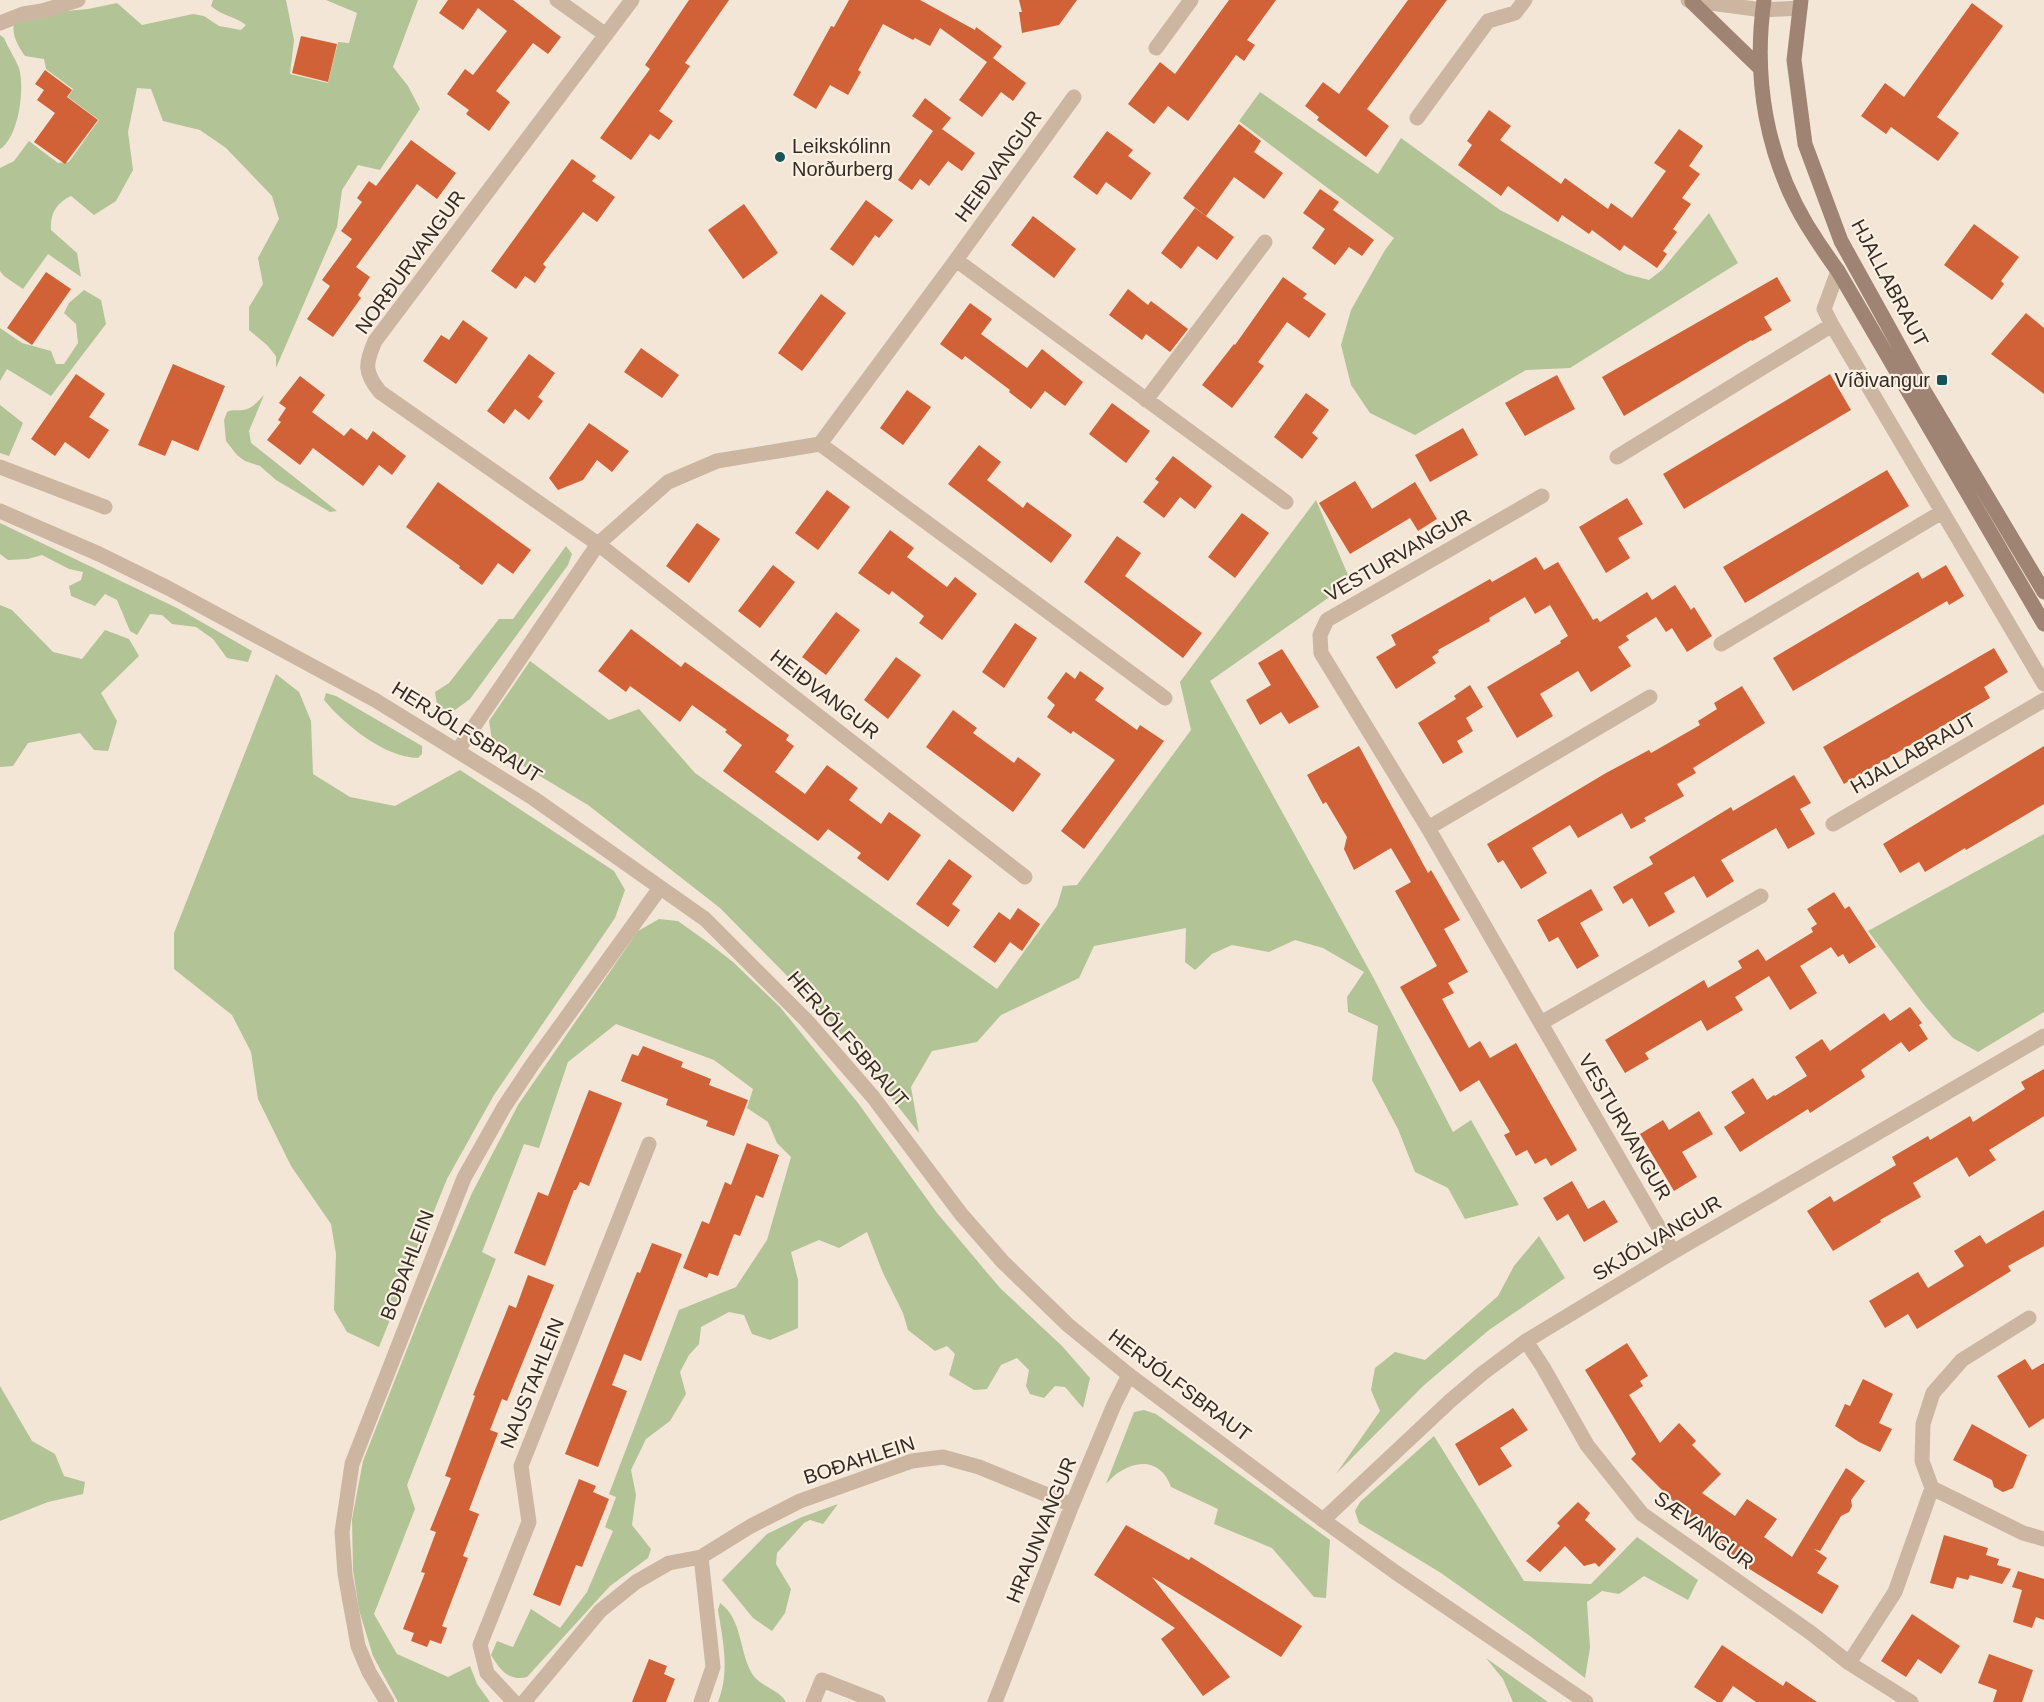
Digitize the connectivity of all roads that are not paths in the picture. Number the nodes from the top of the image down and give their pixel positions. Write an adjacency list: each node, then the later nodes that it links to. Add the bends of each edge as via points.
1 (78, 0): 9 (street)
2 (556, 0): 10 (street)
3 (632, 0): 10 (street, NORÐURVANGUR)
4 (1191, 0): 11 (street)
5 (1524, 0): 14 (street, via 1515,13 1488,21)
6 (1690, 1): 8 (street); 12 (main road)
7 (1800, 4): 8 (street); 29 (main road, HJALLABRAUT, via 1794,60 1804,144 1837,232 1923,389)
8 (1764, 5): 12 (main road, HJALLABRAUT)
9 (0, 23)
10 (606, 35): 28 (street, NORÐURVANGUR, via 375,341 367,360 370,379 380,392)
11 (1156, 48)
12 (1760, 68): 17 (main road, HJALLABRAUT, via 1765,120 1780,170 1806,224)
13 (1074, 98): 16 (street, HEIÐVANGUR)
14 (1416, 118)
15 (1265, 242): 19 (street)
16 (956, 260): 19 (street); 20 (street, HEIÐVANGUR)
17 (1838, 271): 18 (street, HJALLABRAUT, via 1824,309); 30 (main road, HJALLABRAUT)
18 (1832, 325): 21 (street); 27 (street, HJALLABRAUT)
19 (1146, 400): 24 (street)
20 (820, 444): 28 (street, via 717,461 668,482); 35 (street)
21 (1617, 457)
22 (0, 467): 25 (street)
23 (1542, 496): 39 (street, VESTURVANGUR, via 1327,620 1320,635 1321,653)
24 (1286, 502)
25 (105, 507)
26 (0, 511): 37 (street, HERJÓLFSBRAUT, via 99,554 211,610)
27 (1942, 512): 32 (street); 33 (street, HJALLABRAUT)
28 (598, 544): 37 (street); 40 (street, HEIÐVANGUR)
29 (2042, 582): 30 (street)
30 (2026, 593): 31 (main road, HJALLABRAUT)
31 (2044, 624)
32 (1721, 644)
33 (2044, 684)
34 (1650, 697): 39 (street)
35 (1165, 698)
36 (2044, 700): 38 (street, HJALLABRAUT)
37 (458, 750): 41 (street, HERJÓLFSBRAUT)
38 (1833, 824)
39 (1428, 828): 43 (street, VESTURVANGUR)
40 (1025, 877)
41 (660, 888): 49 (street, HERJÓLFSBRAUT, via 705,919 807,1021 873,1097 988,1245 1060,1317); 56 (street, BOÐAHLEIN, via 532,1065 464,1178 352,1464 342,1532 346,1585 358,1646)
42 (1761, 896): 43 (street)
43 (1540, 1023): 46 (street, VESTURVANGUR)
44 (2044, 1036): 46 (street, SKJÓLVANGUR)
45 (650, 1144): 57 (street, NAUSTAHLEIN, via 521,1466 529,1522 480,1645 488,1673)
46 (1673, 1252): 48 (street, SKJÓLVANGUR)
47 (2029, 1318): 50 (street, via 1962,1360 1933,1393 1923,1424 1922,1461)
48 (1526, 1341): 52 (street, SKJÓLVANGUR, via 1450,1401); 55 (street, SÆVANGUR, via 1587,1445 1642,1514)
49 (1130, 1375): 51 (street, HRAUNVANGUR); 52 (street, HERJÓLFSBRAUT)
50 (1932, 1488): 53 (street, via 2023,1533); 55 (street, via 1895,1592)
51 (1072, 1504): 54 (street, BOÐAHLEIN, via 956,1459 912,1461 800,1501); 62 (street, HRAUNVANGUR)
52 (1323, 1520): 63 (street, HERJÓLFSBRAUT)
53 (2044, 1539)
54 (701, 1557): 58 (street, BOÐAHLEIN, via 669,1563 620,1594 582,1631); 59 (street, via 713,1667)
55 (1850, 1663): 64 (street, SÆVANGUR)
56 (387, 1702)
57 (514, 1702)
58 (524, 1702)
59 (701, 1702)
60 (813, 1702): 61 (street, via 822,1680)
61 (878, 1702)
62 (996, 1702)
63 (1586, 1702)
64 (1911, 1702)

